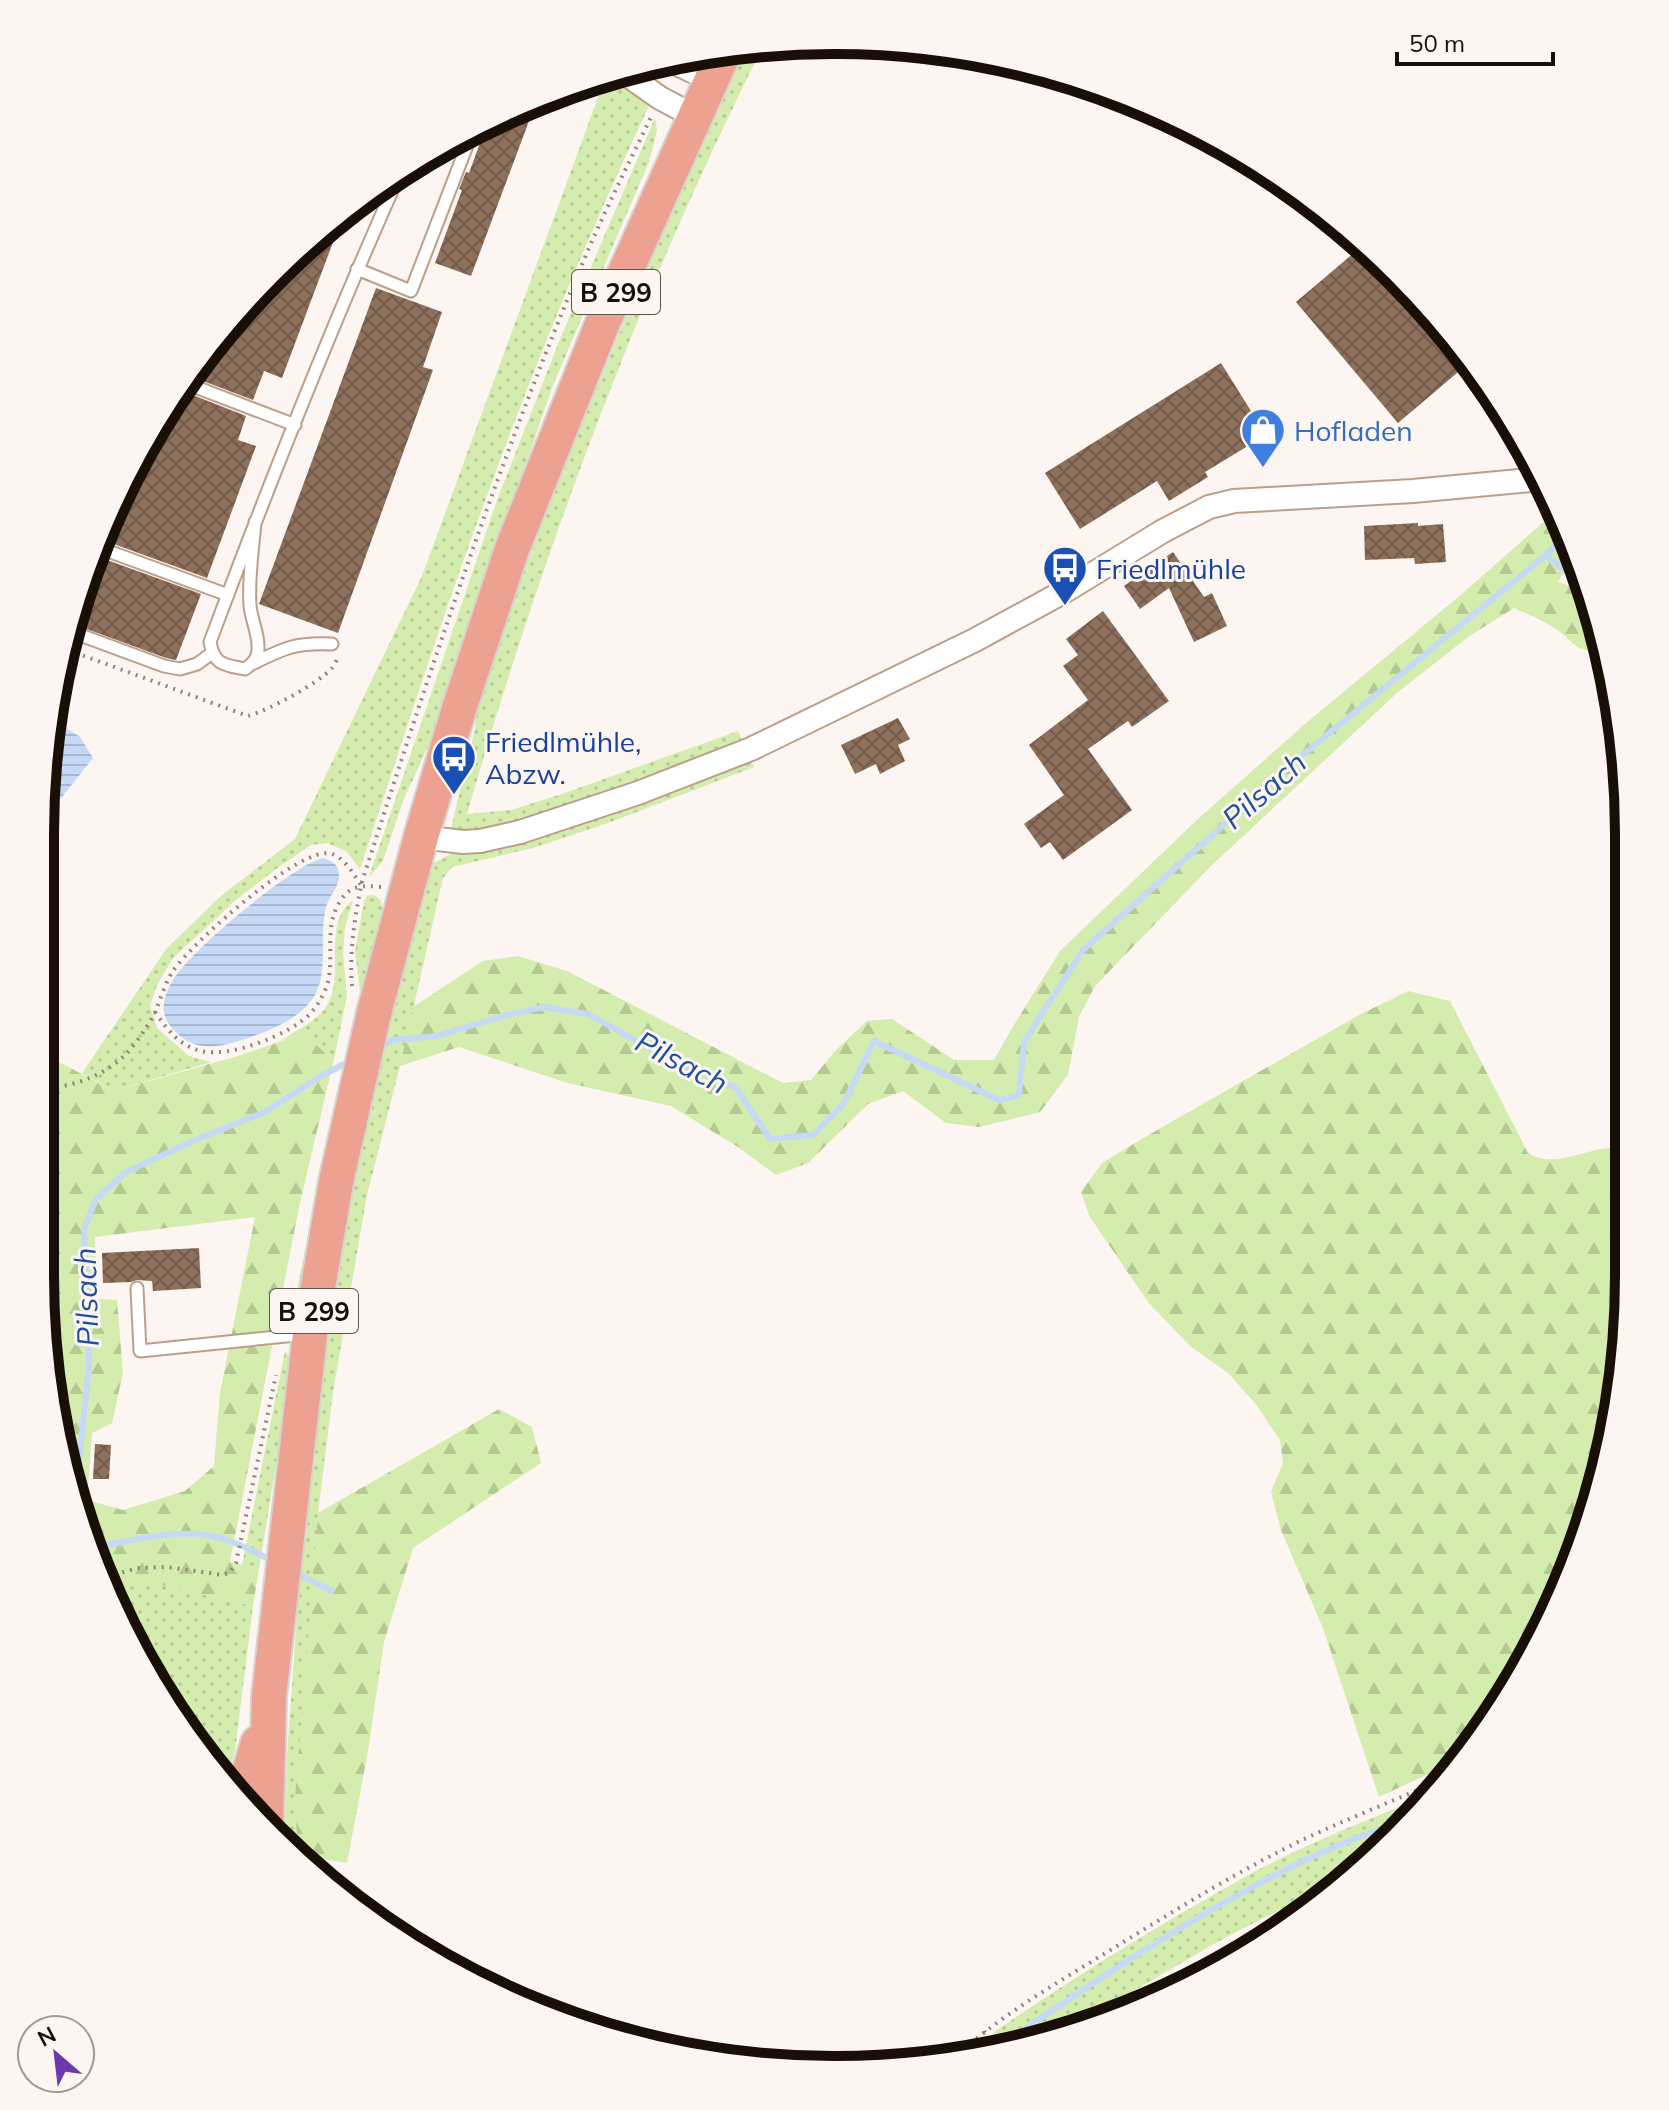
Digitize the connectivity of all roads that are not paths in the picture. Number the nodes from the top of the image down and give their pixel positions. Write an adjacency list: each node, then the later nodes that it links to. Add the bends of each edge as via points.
1 (719, 63): 4 (main road, B 299)
2 (686, 68): 4 (street)
3 (635, 80): 5 (street)
4 (711, 80): 5 (main road, B 299)
5 (694, 116): 19 (main road, B 299, via 603,322 512,549)
6 (467, 146): 8 (lane, via 411,291)
7 (383, 198): 8 (lane)
8 (357, 269): 10 (lane)
9 (196, 387): 10 (lane)
10 (295, 425): 12 (lane)
11 (1530, 480): 19 (street, via 1209,507 975,640 751,749 520,832 463,842)
12 (255, 522): 14 (lane); 18 (lane, via 249,588 259,651)
13 (107, 551): 14 (lane)
14 (228, 595): 17 (lane, via 210,642)
15 (80, 635): 17 (lane, via 180,669)
16 (332, 644): 18 (lane, via 293,645)
17 (212, 653): 18 (lane, via 228,666 245,669)
18 (254, 663)
19 (421, 837): 21 (main road, B 299, via 364,1004 359,1074)
20 (137, 1288): 21 (lane, via 140,1351)
21 (310, 1334): 22 (main road, B 299)
22 (269, 1696): 23 (main road); 24 (main road, B 299)
23 (243, 1785)
24 (266, 1809)

